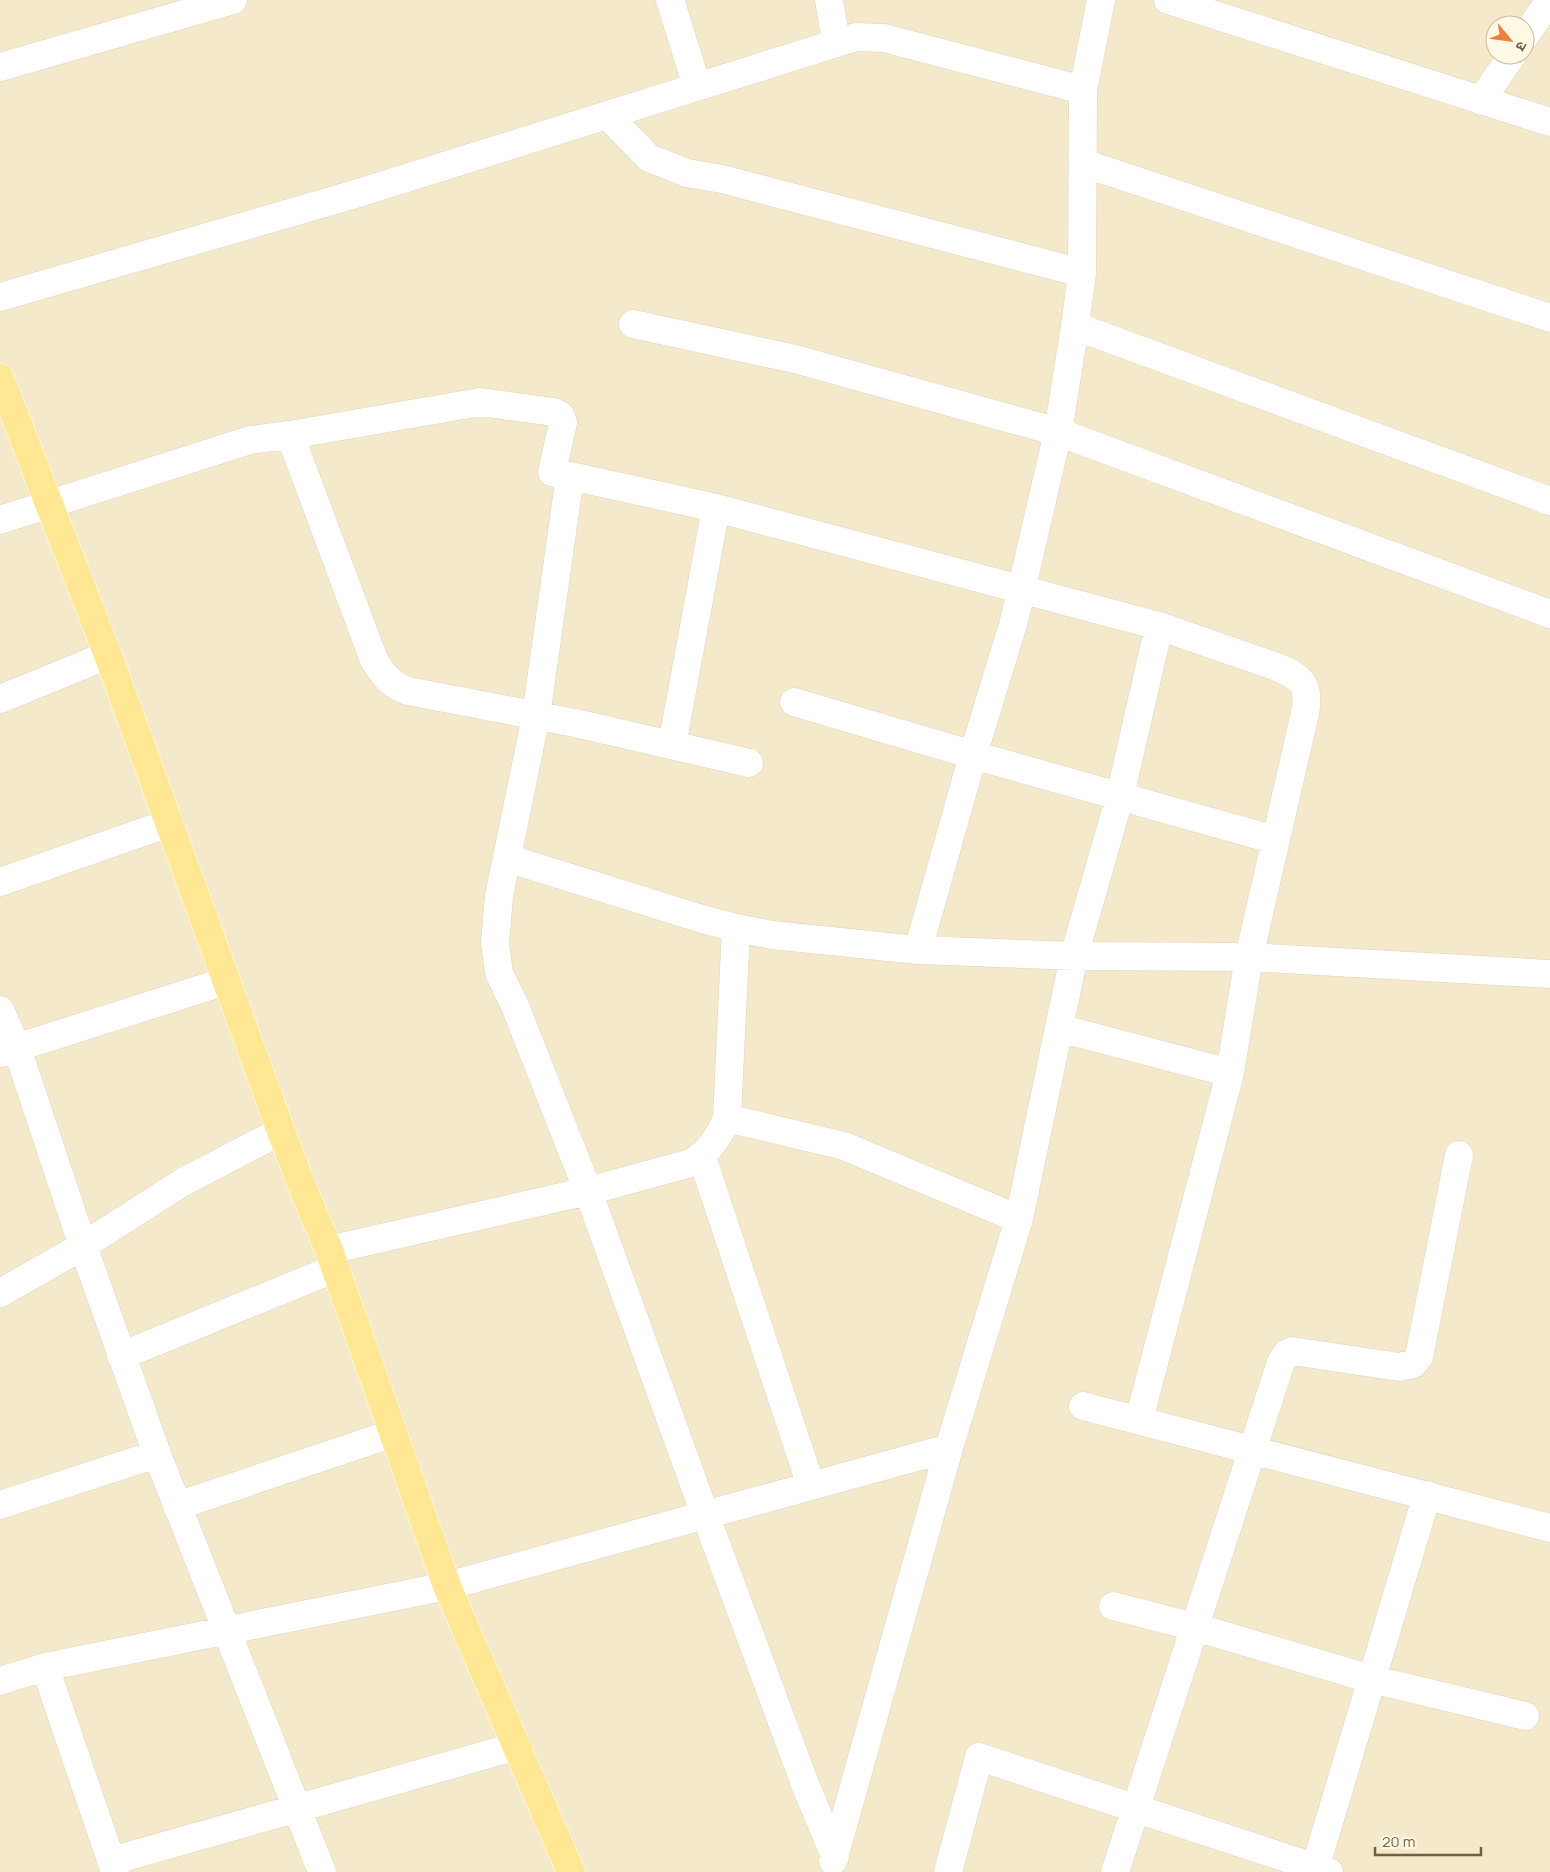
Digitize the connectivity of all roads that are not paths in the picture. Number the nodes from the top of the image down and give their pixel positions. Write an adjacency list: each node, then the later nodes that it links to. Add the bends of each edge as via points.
1 (233, 0): 10 (street)
2 (670, 0): 11 (street)
3 (829, 0): 8 (street)
4 (1101, 0): 12 (street)
5 (1168, 0): 13 (street)
6 (1550, 0): 7 (street)
7 (1535, 22)
8 (836, 42): 11 (street); 12 (street, via 856,37 884,38)
9 (1505, 65): 13 (street)
10 (0, 66)
11 (697, 86): 14 (street)
12 (1083, 90): 16 (street)
13 (1480, 101): 15 (street)
14 (607, 114): 17 (street, via 649,158 687,173); 18 (street, via 352,195)
15 (1550, 122)
16 (1083, 164): 17 (street); 19 (street)
17 (1082, 274): 21 (street)
18 (0, 297)
19 (1550, 318)
20 (634, 324): 23 (street, via 795,359)
21 (1076, 326): 23 (street); 26 (street)
22 (0, 378): 27 (main road)
23 (1058, 432): 30 (street); 31 (street)
24 (290, 435): 25 (street, via 480,402 516,406 560,415 563,423 552,472); 27 (street, via 250,440); 36 (street, via 374,660 384,677 408,691)
25 (570, 476): 28 (street); 36 (street)
26 (1550, 502)
27 (49, 505): 29 (street); 33 (main road)
28 (716, 508): 30 (street); 37 (street)
29 (0, 520)
30 (1022, 589): 32 (street); 38 (street)
31 (1550, 614)
32 (1159, 626): 40 (street); 42 (street, via 1292,673 1306,687 1305,713)
33 (108, 655): 34 (street); 41 (main road)
34 (0, 699)
35 (794, 702): 38 (street)
36 (536, 716): 37 (street); 43 (street)
37 (672, 746): 39 (street)
38 (973, 755): 40 (street); 46 (street)
39 (749, 763)
40 (1120, 796): 42 (street); 47 (street)
41 (169, 823): 44 (street); 50 (main road)
42 (1275, 840): 48 (street)
43 (507, 858): 45 (street); 59 (street, via 494,943 499,973)
44 (0, 882)
45 (736, 928): 46 (street, via 772,935); 55 (street)
46 (918, 950): 47 (street)
47 (1074, 956): 48 (street); 52 (street)
48 (1249, 957): 49 (street); 54 (street)
49 (1550, 974)
50 (226, 982): 53 (street); 56 (main road)
51 (0, 1010): 53 (street)
52 (1059, 1028): 54 (street); 60 (street)
53 (8, 1051): 61 (street)
54 (1230, 1073): 66 (street)
55 (726, 1118): 58 (street, via 718,1138); 60 (street, via 844,1146)
56 (281, 1131): 61 (street, via 182,1182); 62 (main road)
57 (1459, 1155): 69 (street, via 1419,1357 1413,1364 1399,1367 1299,1351 1287,1352)
58 (702, 1156): 59 (street, via 691,1162); 71 (street)
59 (588, 1191): 62 (street); 75 (street)
60 (1019, 1219): 68 (street)
61 (83, 1246): 63 (street); 64 (street)
62 (333, 1259): 64 (street); 67 (main road)
63 (0, 1293)
64 (121, 1356): 70 (street)
65 (1083, 1406): 66 (street)
66 (1139, 1420): 69 (street)
67 (394, 1433): 74 (street); 77 (main road)
68 (949, 1448): 71 (street); 88 (street)
69 (1253, 1450): 72 (street); 79 (street)
70 (157, 1454): 73 (street); 74 (street)
71 (811, 1486): 75 (street)
72 (1427, 1495): 76 (street); 82 (street)
73 (0, 1505)
74 (177, 1506): 80 (street)
75 (706, 1514): 77 (street); 88 (street)
76 (1550, 1528)
77 (447, 1586): 80 (street); 85 (main road)
78 (1113, 1606): 79 (street)
79 (1195, 1627): 82 (street); 86 (street)
80 (226, 1631): 81 (street); 87 (street)
81 (45, 1667): 83 (street); 89 (street)
82 (1371, 1679): 84 (street); 90 (street)
83 (0, 1681)
84 (1525, 1716)
85 (517, 1746): 87 (street); 92 (main road)
86 (1135, 1808): 90 (street); 93 (street, via 979,1757); 94 (street)
87 (297, 1809): 89 (street); 91 (street)
88 (832, 1864)
89 (113, 1866)
90 (1319, 1870)
91 (322, 1872)
92 (571, 1872)
93 (948, 1872)
94 (1115, 1872)

